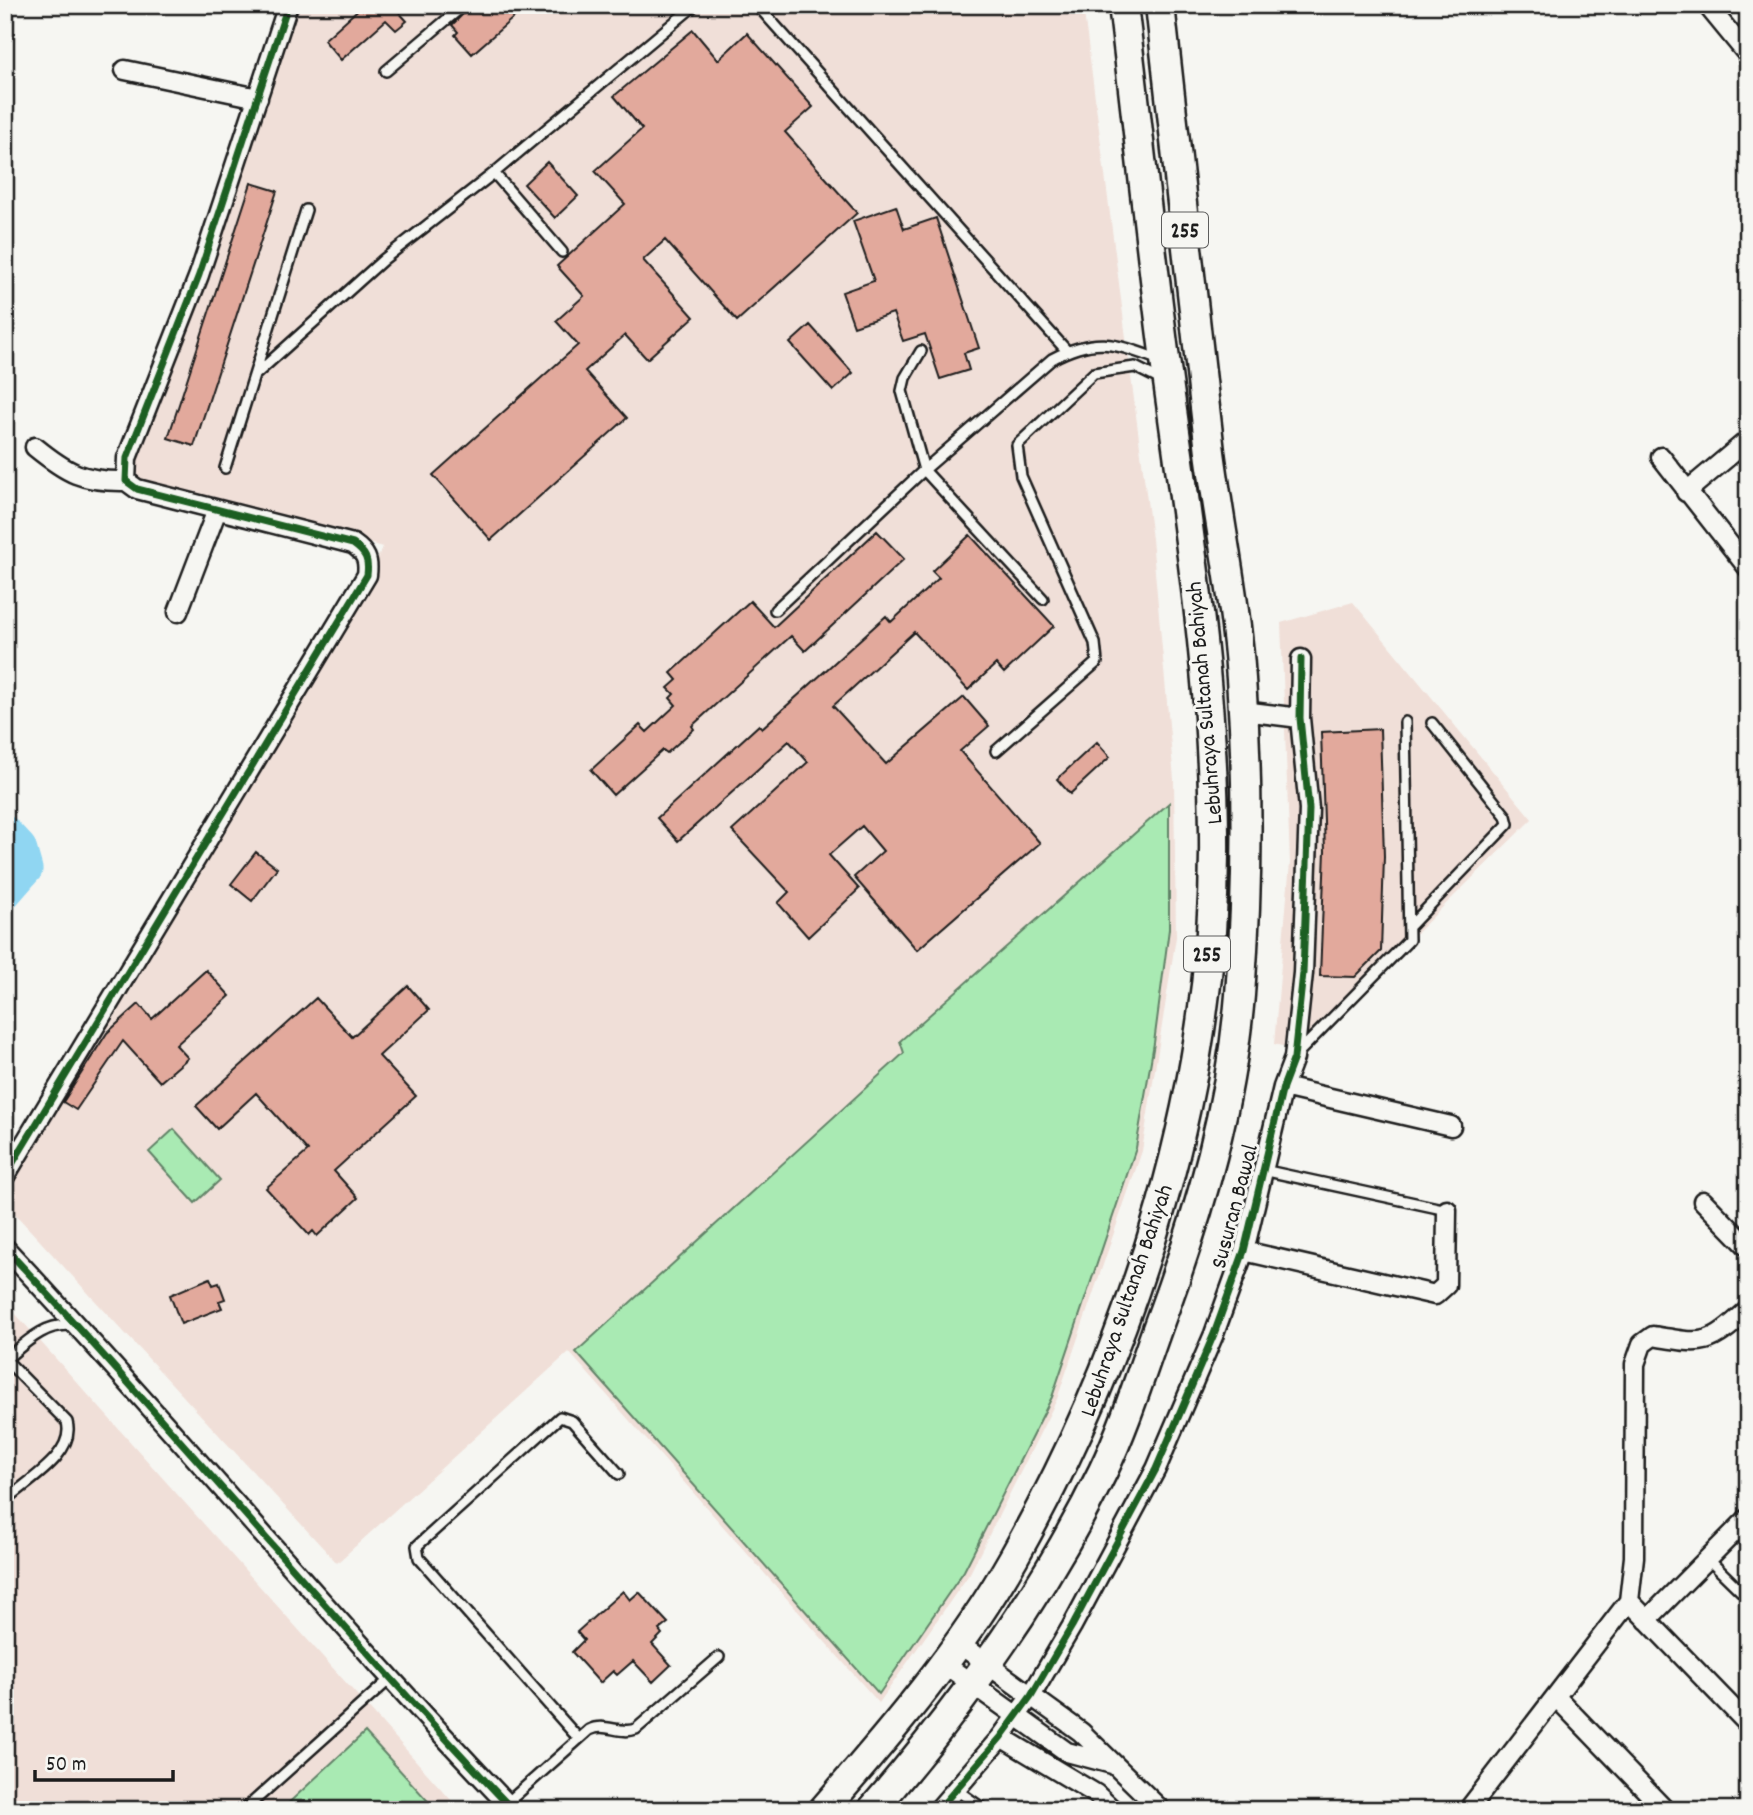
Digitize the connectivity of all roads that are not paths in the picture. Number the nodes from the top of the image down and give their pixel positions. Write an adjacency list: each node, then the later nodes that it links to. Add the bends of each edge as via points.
1 (288, 5): 11 (street)
2 (464, 5): 10 (lane)
3 (695, 5): 12 (lane)
4 (757, 5): 16 (lane)
5 (1123, 5): 17 (main road, Lebuhraya Sultanah Bahiyah / 255)
6 (1160, 5): 32 (main road, Lebuhraya Sultanah Bahiyah / 255)
7 (1707, 5): 8 (street)
8 (1745, 46)
9 (125, 70): 11 (street)
10 (386, 71)
11 (258, 98): 24 (street, via 199,275 127,458)
12 (494, 173): 14 (lane); 18 (lane, via 384,259)
13 (306, 210): 18 (lane)
14 (562, 252)
15 (920, 351): 23 (lane, via 902,391)
16 (1068, 351): 17 (lane, via 1113,343); 23 (lane, via 1027,378)
17 (1167, 373): 36 (lane, via 1135,367 1094,373 1017,445 1021,476 1095,643 1097,662); 58 (main road, Lebuhraya Sultanah Bahiyah / 255, via 1206,678 1214,826 1204,997 1190,1092 1152,1236 1068,1455 1013,1560)
18 (254, 376): 22 (lane)
19 (1748, 440): 25 (street)
20 (35, 447): 24 (street, via 66,472 98,482)
21 (1661, 457): 25 (street)
22 (225, 468)
23 (924, 470): 28 (lane); 29 (lane)
24 (125, 481): 26 (street, via 137,489)
25 (1686, 492): 27 (street)
26 (217, 510): 30 (street); 41 (street, via 353,544 369,562 367,575 183,886)
27 (1745, 560)
28 (1043, 599)
29 (775, 610)
30 (178, 612)
31 (1301, 659): 33 (street, Susuran Bawal)
32 (1243, 711): 33 (street); 60 (main road, Lebuhraya Sultanah Bahiyah / 255, via 1245,839 1239,999 1226,1098 1190,1242 1103,1470)
33 (1300, 718): 38 (street, Susuran Bawal, via 1309,809 1303,972)
34 (1405, 722): 37 (lane)
35 (1432, 723): 37 (lane, via 1508,824)
36 (996, 751)
37 (1410, 926): 38 (lane, via 1409,940 1401,951)
38 (1294, 1058): 39 (street, Susuran Bawal)
39 (1283, 1087): 40 (street); 42 (street, Susuran Bawal)
40 (1451, 1126)
41 (7, 1167)
42 (1264, 1170): 44 (lane); 47 (street, Susuran Bawal)
43 (1703, 1201): 45 (street)
44 (1447, 1210): 47 (street, via 1446,1285 1435,1295)
45 (1748, 1247)
46 (5, 1248): 49 (street)
47 (1244, 1251): 62 (street, Susuran Bawal, via 1214,1335 1156,1469)
48 (1748, 1310): 56 (street, via 1706,1342 1653,1336 1642,1344 1635,1364 1634,1557)
49 (79, 1327): 50 (lane, via 43,1331); 61 (street)
50 (6, 1360): 52 (lane, via 67,1422 71,1434 65,1448)
51 (619, 1474): 67 (lane, via 572,1421 560,1417 417,1546 416,1553)
52 (5, 1501)
53 (1748, 1518): 54 (street)
54 (1709, 1559): 55 (lane); 57 (street)
55 (1748, 1598)
56 (1629, 1601): 57 (street); 63 (street)
57 (1647, 1620): 65 (street)
58 (950, 1653): 60 (street); 60 (street); 72 (main road, Lebuhraya Sultanah Bahiyah / 255)
59 (719, 1657): 67 (lane, via 636,1729 599,1726)
60 (982, 1676): 62 (street); 64 (street); 73 (main road, Lebuhraya Sultanah Bahiyah / 255)
61 (391, 1678): 70 (street); 71 (lane)
62 (1031, 1696): 64 (street, Susuran Bawal); 68 (street, via 1081,1731)
63 (1556, 1697): 78 (street); 79 (street)
64 (1017, 1716): 66 (street, Susuran Bawal); 68 (street, via 1067,1752)
65 (1748, 1724)
66 (1001, 1737): 69 (street, Susuran Bawal); 76 (street, via 1096,1794)
67 (579, 1739): 70 (lane)
68 (1115, 1765): 77 (street)
69 (955, 1789): 74 (street, Susuran Bawal); 75 (lane)
70 (510, 1807)
71 (244, 1810)
72 (823, 1810)
73 (872, 1810)
74 (938, 1810)
75 (985, 1810)
76 (1113, 1810)
77 (1161, 1810)
78 (1468, 1810)
79 (1665, 1810)

